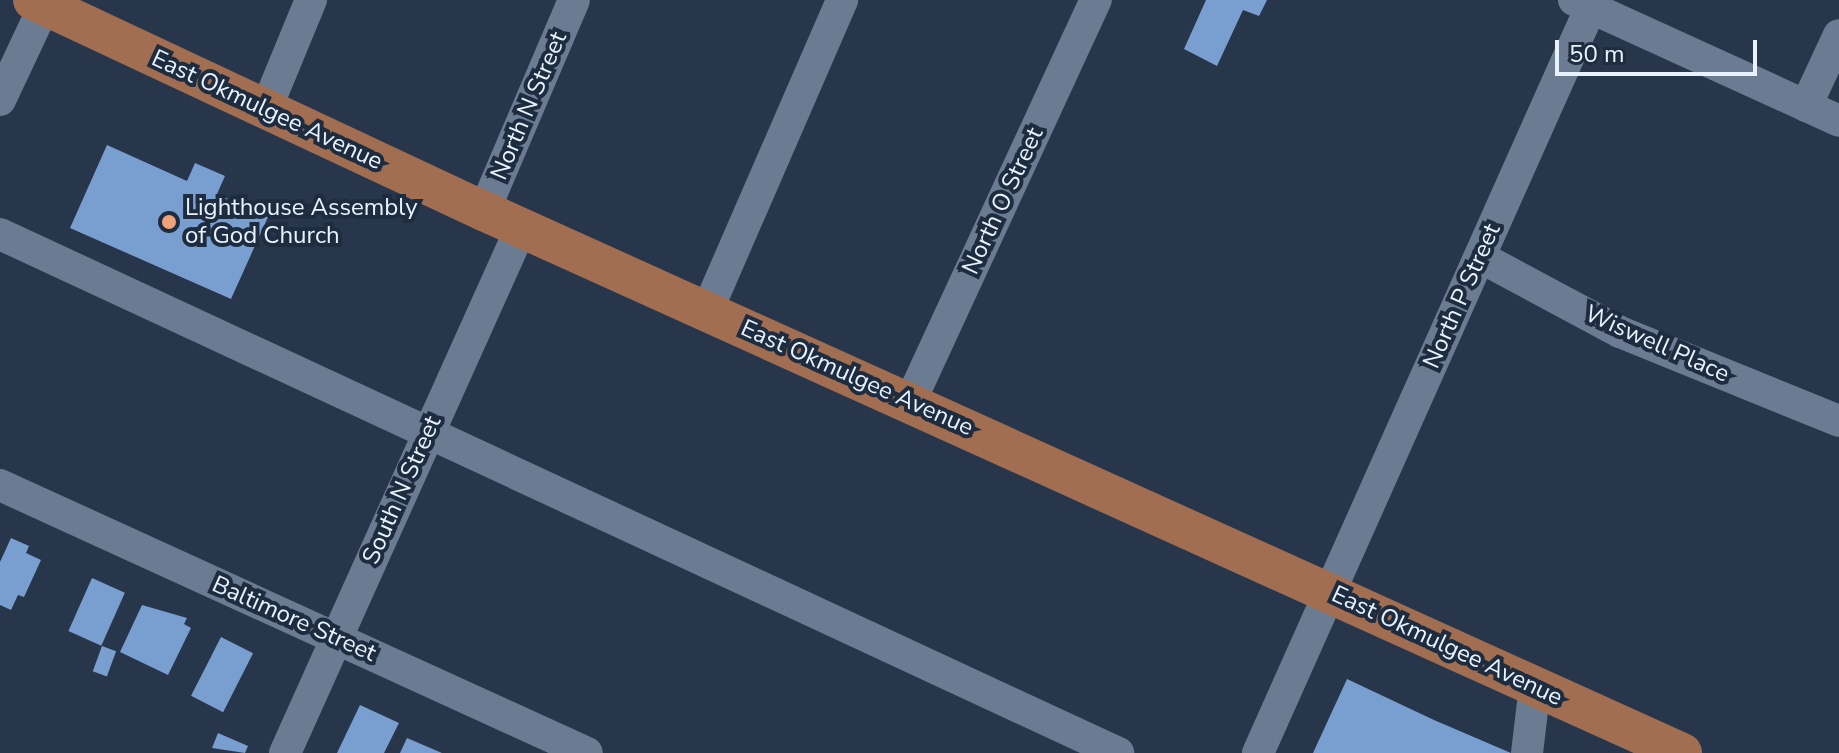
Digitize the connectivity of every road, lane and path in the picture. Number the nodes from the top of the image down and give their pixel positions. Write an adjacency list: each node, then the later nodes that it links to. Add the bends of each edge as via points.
1 (311, 0): 10 (street)
2 (574, 0): 12 (street, North N Street)
3 (842, 0): 16 (street)
4 (1096, 0): 17 (street, North O Street)
5 (41, 2): 8 (street); 10 (main road, East Okmulgee Avenue)
6 (1586, 2): 9 (street); 15 (street, North P Street)
7 (1839, 35): 9 (street)
8 (0, 100)
9 (1806, 106): 11 (street)
10 (266, 109): 12 (main road, East Okmulgee Avenue)
11 (1839, 121)
12 (484, 211): 13 (main road, East Okmulgee Avenue)
13 (521, 228): 16 (main road, East Okmulgee Avenue); 19 (street, South N Street)
14 (0, 234): 19 (street)
15 (1480, 257): 18 (street, Wiswell Place, via 1620,332); 21 (street, North P Street)
16 (707, 311): 17 (main road, East Okmulgee Avenue)
17 (910, 402): 21 (main road, East Okmulgee Avenue)
18 (1839, 421)
19 (429, 430): 22 (street, South N Street); 26 (street)
20 (0, 485): 22 (street, Baltimore Street)
21 (1331, 593): 23 (main road, East Okmulgee Avenue); 27 (street, North P Street)
22 (335, 637): 24 (street, South N Street); 25 (street, Baltimore Street)
23 (1535, 686): 28 (street); 29 (main road, East Okmulgee Avenue)
24 (285, 753)
25 (587, 753)
26 (1118, 753)
27 (1258, 753)
28 (1527, 753)
29 (1682, 753)

